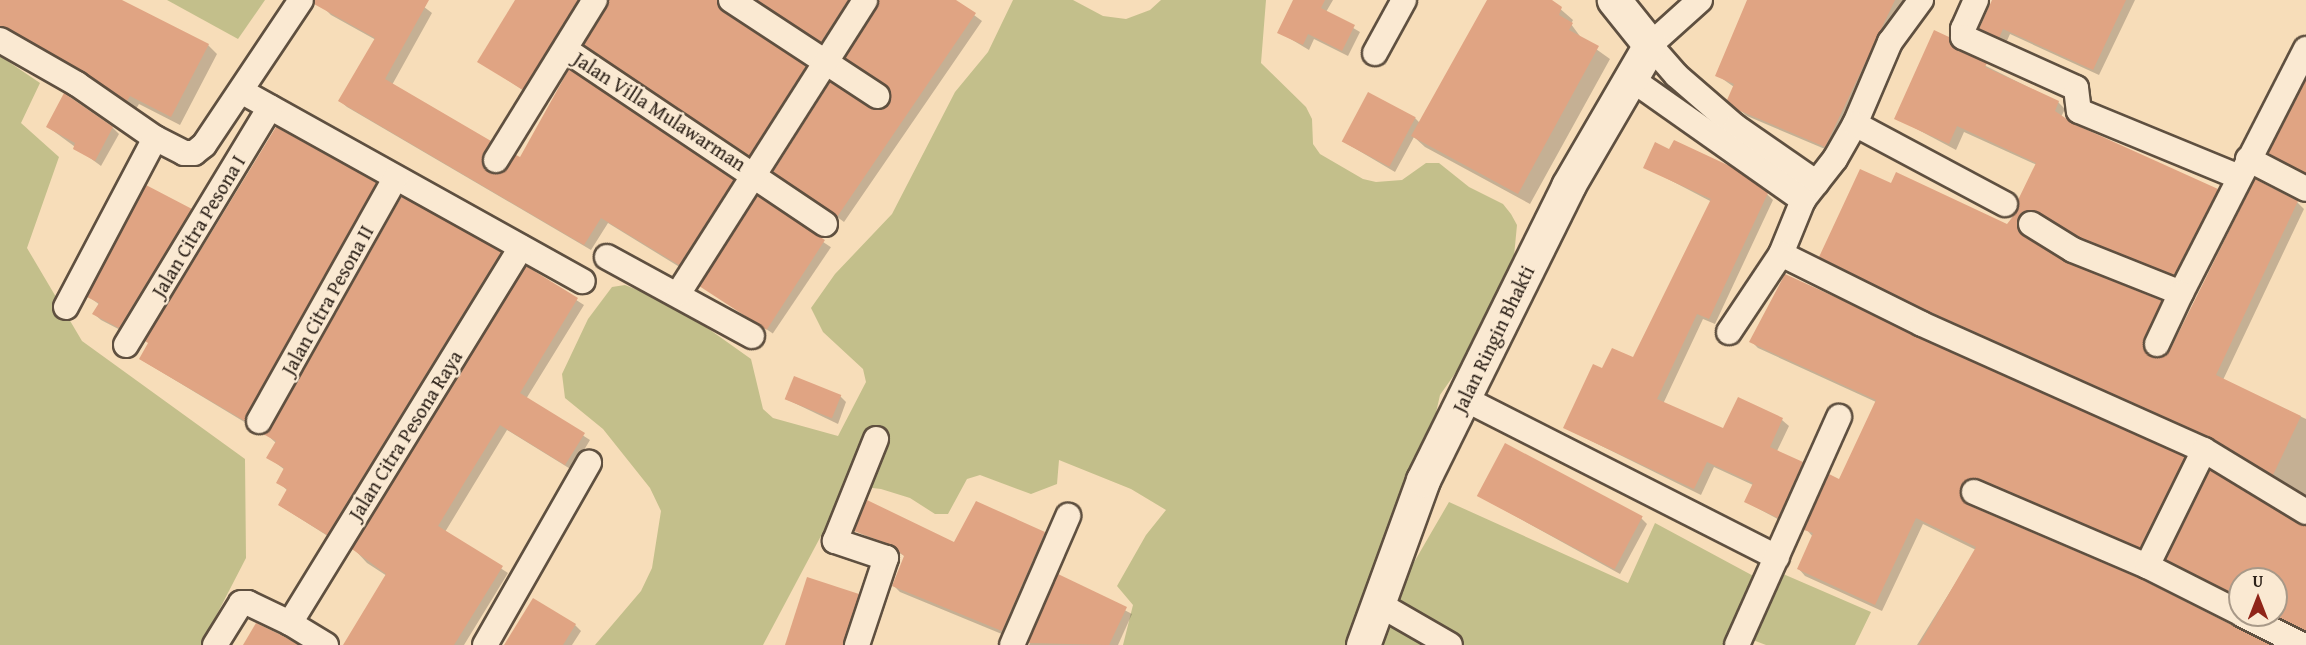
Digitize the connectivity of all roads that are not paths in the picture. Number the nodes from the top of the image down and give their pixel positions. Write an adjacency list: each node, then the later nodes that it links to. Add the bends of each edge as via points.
1 (301, 0): 17 (street)
2 (595, 0): 12 (street, Jalan Villa Mulawarman)
3 (731, 0): 15 (street)
4 (865, 0): 15 (street, Jalan Villa Mulawarman)
5 (1404, 0): 14 (street)
6 (1614, 0): 11 (street)
7 (1700, 0): 11 (street)
8 (1921, 0): 20 (street, via 1890,42)
9 (1976, 0): 23 (street, via 1962,33 1968,40 2076,88 2079,111)
10 (0, 40): 21 (street, via 77,84)
11 (1650, 45): 16 (street, Jalan Ringin Bhakti); 27 (street, via 1676,75)
12 (566, 50): 22 (street, Jalan Villa Mulawarman); 24 (street, Jalan Villa Mulawarman)
13 (2306, 50): 23 (street)
14 (1375, 53)
15 (824, 59): 18 (street); 24 (street, Jalan Villa Mulawarman)
16 (1630, 78): 27 (street); 42 (street, Jalan Ringin Bhakti, via 1568,186)
17 (241, 91): 19 (street); 21 (street, via 204,145 194,153)
18 (878, 96)
19 (270, 107): 25 (street); 41 (street, Jalan Citra Pesona I)
20 (1855, 124): 27 (street); 28 (street)
21 (155, 138): 37 (street)
22 (496, 160)
23 (2244, 168): 26 (street); 35 (street)
24 (753, 173): 29 (street, Jalan Villa Mulawarman); 36 (street, Jalan Villa Mulawarman)
25 (395, 179): 31 (street); 44 (street, Jalan Citra Pesona II)
26 (2306, 189)
27 (1810, 191): 32 (street)
28 (2005, 204)
29 (825, 224)
30 (2031, 224): 35 (street, via 2073,250)
31 (521, 247): 34 (street); 55 (street, Jalan Citra Pesona Raya)
32 (1782, 254): 38 (street); 46 (street, via 1922,324)
33 (608, 257): 36 (street)
34 (583, 281)
35 (2181, 293): 40 (street)
36 (678, 294): 39 (street)
37 (66, 307)
38 (1729, 332)
39 (752, 336)
40 (2157, 344)
41 (126, 345)
42 (1463, 398): 51 (street); 53 (street, Jalan Ringin Bhakti, via 1423,480)
43 (1839, 417): 51 (street)
44 (259, 421)
45 (876, 439): 60 (street, via 835,541 886,558)
46 (2204, 450): 49 (street); 52 (street)
47 (589, 463): 59 (street)
48 (1974, 492): 52 (street)
49 (2306, 512)
50 (1068, 516): 61 (street)
51 (1777, 557): 64 (street)
52 (2146, 566): 54 (street)
53 (1377, 603): 62 (street, Jalan Ringin Bhakti); 63 (street)
54 (2228, 607)
55 (290, 622): 57 (street, via 241,603); 58 (street)
56 (2267, 627): 65 (street)
57 (215, 645)
58 (326, 645)
59 (485, 645)
60 (857, 645)
61 (1012, 645)
62 (1363, 645)
63 (1450, 645)
64 (1737, 645)
65 (2302, 645)

